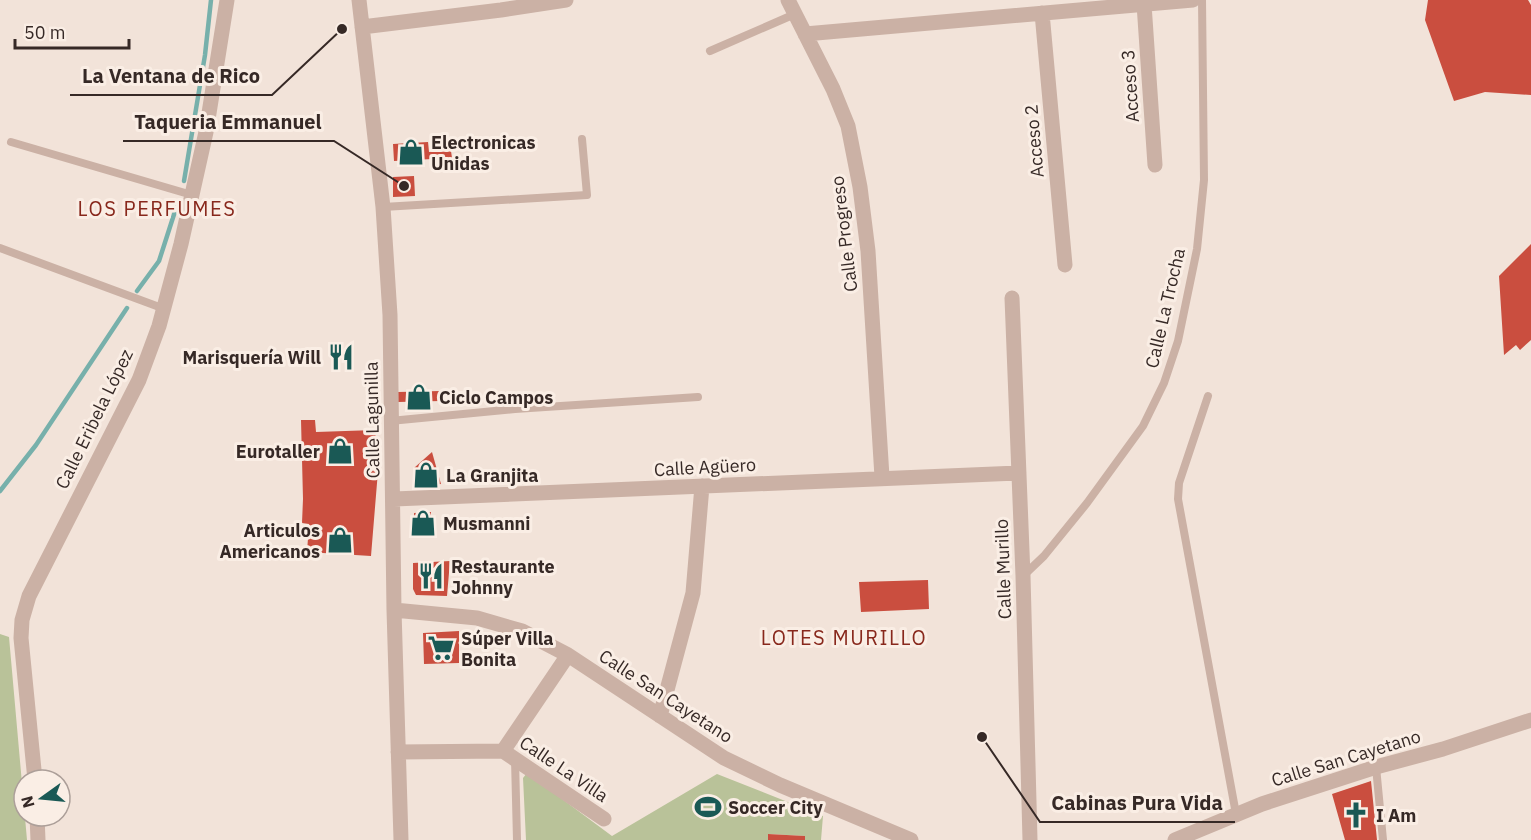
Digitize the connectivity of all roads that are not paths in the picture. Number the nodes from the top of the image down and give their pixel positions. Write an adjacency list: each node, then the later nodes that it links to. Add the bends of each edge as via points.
1 (227, 0): 16 (street, Calle Eribela López)
2 (359, 0): 10 (street, Calle Lagunilla)
3 (566, 0): 10 (street)
4 (788, 0): 9 (street, Calle Progreso)
5 (1194, 0): 7 (street)
6 (1202, 0): 29 (lane, Calle La Trocha, via 1204,180 1197,249 1178,341 1164,383 1143,426 1087,503)
7 (1144, 4): 8 (street); 15 (street, Acceso 3)
8 (1042, 13): 11 (street); 19 (street, Acceso 2)
9 (795, 14): 11 (street, Calle Progreso); 12 (lane)
10 (362, 27): 17 (street, Calle Lagunilla)
11 (805, 34): 26 (street, Calle Progreso, via 848,126 860,187 868,251)
12 (710, 51)
13 (582, 139): 17 (lane, via 587,195)
14 (11, 142): 16 (lane)
15 (1155, 165)
16 (192, 195): 21 (street, Calle Eribela López)
17 (383, 207): 24 (street, Calle Lagunilla, via 390,315)
18 (0, 248): 21 (lane)
19 (1065, 265)
20 (1012, 298): 25 (street, Calle Murillo)
21 (162, 308): 37 (street, Calle Eribela López, via 139,380 29,596 22,620)
22 (1208, 396): 38 (lane, via 1179,483 1178,499)
23 (698, 397): 24 (lane)
24 (390, 421): 28 (street, Calle Lagunilla)
25 (1019, 472): 26 (street, Calle Agüero); 29 (street, Calle Murillo)
26 (882, 477): 27 (street, Calle Agüero)
27 (702, 486): 28 (street, Calle Agüero); 32 (street, via 693,592)
28 (394, 500): 30 (street, Calle Lagunilla)
29 (1023, 576): 43 (street, Calle Murillo)
30 (394, 610): 31 (street, Calle San Cayetano, via 477,618 522,631); 34 (street, Calle Lagunilla)
31 (568, 655): 32 (street, Calle San Cayetano); 35 (street, Calle La Villa)
32 (660, 716): 42 (street, Calle San Cayetano, via 724,758)
33 (1531, 720): 36 (street, Calle San Cayetano)
34 (398, 752): 35 (street, Calle La Villa); 40 (street, Calle Lagunilla)
35 (509, 754): 39 (street, Calle La Villa); 41 (lane)
36 (1376, 767): 38 (street, Calle San Cayetano); 45 (lane)
37 (34, 768)
38 (1236, 814): 44 (street, Calle San Cayetano)
39 (604, 819)
40 (401, 840)
41 (517, 840)
42 (911, 840)
43 (1030, 840)
44 (1174, 840)
45 (1383, 840)

